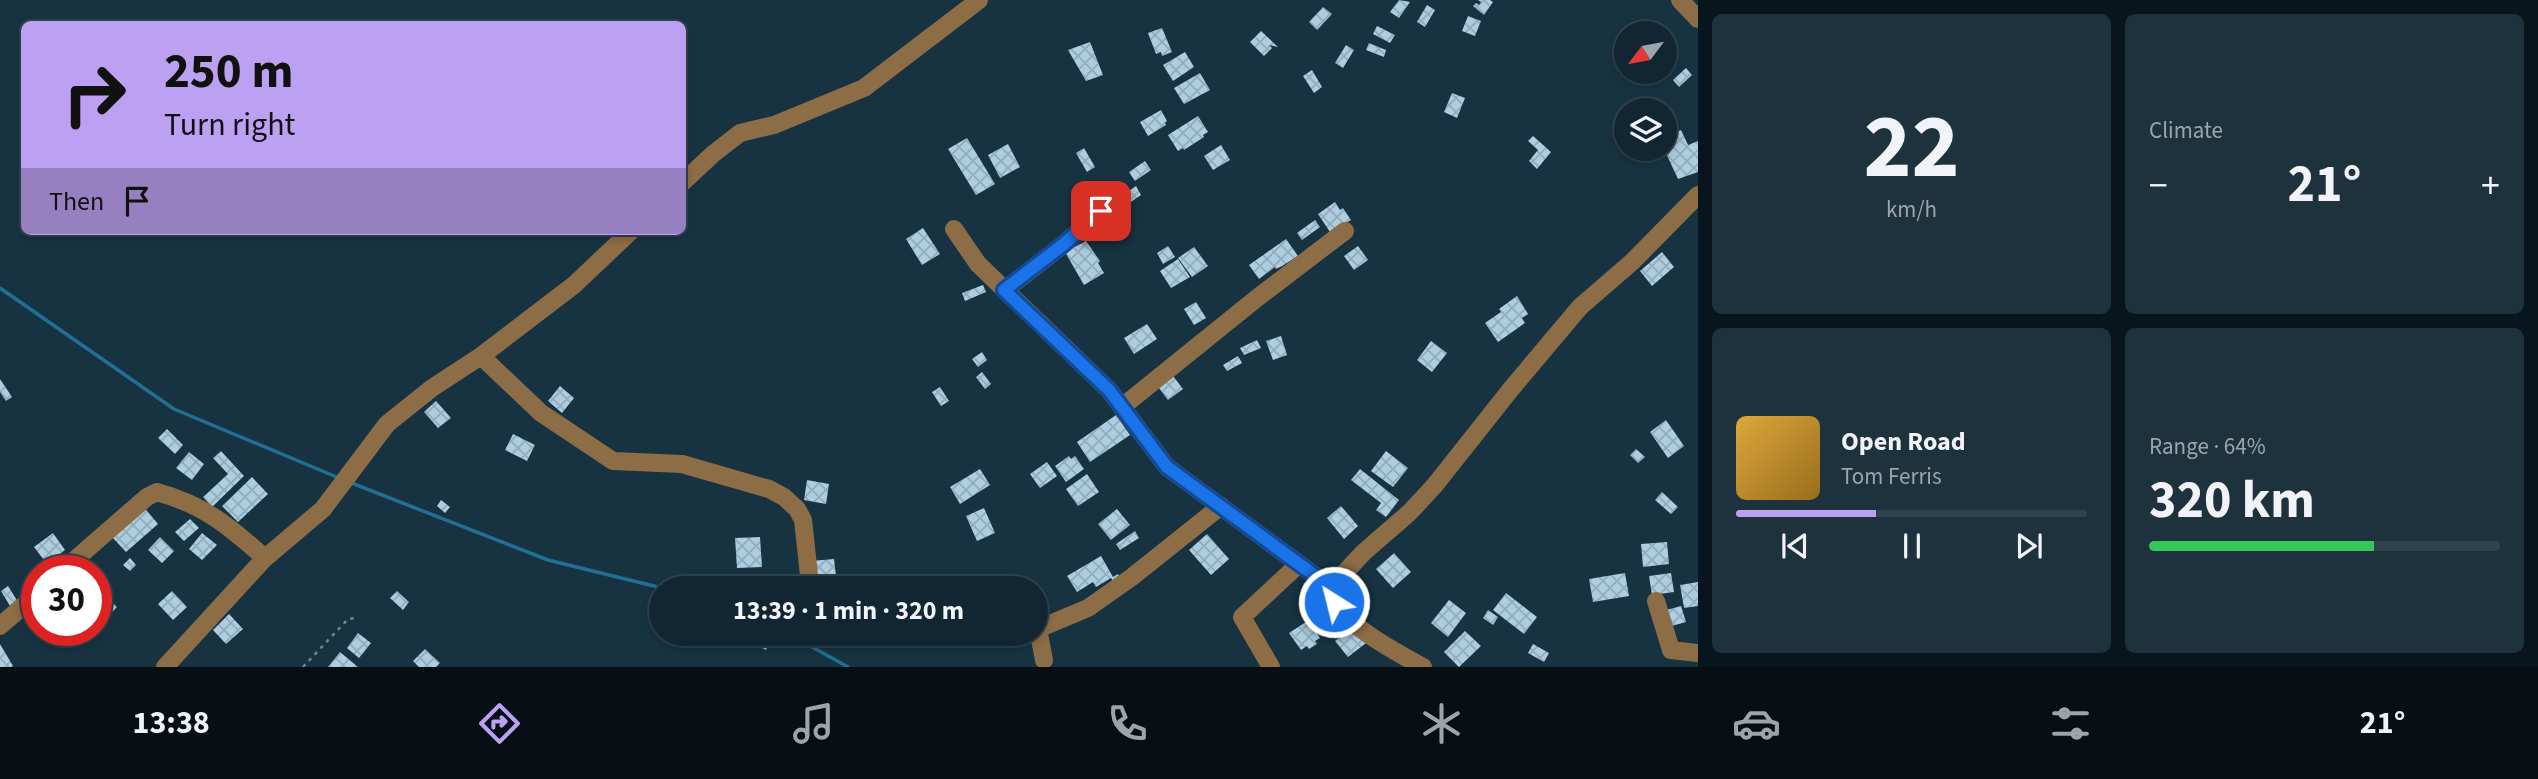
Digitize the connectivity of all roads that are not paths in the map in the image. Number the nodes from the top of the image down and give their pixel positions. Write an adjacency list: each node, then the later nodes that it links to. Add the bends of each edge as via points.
1 (979, 0): 4 (street, via 864,88 774,125 740,133)
2 (1680, 0): 3 (street)
3 (1698, 19)
4 (686, 179)
5 (1119, 195): 10 (street)
6 (1698, 195): 18 (street, via 1580,307 1435,485 1364,552)
7 (954, 229): 10 (street, via 978,264)
8 (1345, 231): 12 (street)
9 (627, 235): 11 (street, via 574,285)
10 (1004, 290): 12 (street)
11 (481, 356): 15 (street, via 387,424 323,509); 17 (street, via 541,413 613,461 682,464 784,497 803,520)
12 (1122, 407): 13 (street, via 1167,467)
13 (1221, 506): 16 (street); 23 (street, via 1088,608 1038,629)
14 (80, 555): 15 (street, via 157,492 185,500 218,520)
15 (265, 558): 24 (street)
16 (1299, 564): 18 (street); 25 (street, via 1242,617)
17 (809, 576)
18 (1333, 589): 26 (street, via 1334,602 1346,617)
19 (1656, 601): 22 (street, via 1671,650)
20 (21, 608): 21 (street)
21 (0, 626)
22 (1698, 653)
23 (1044, 660)
24 (165, 667)
25 (1271, 667)
26 (1423, 667)

